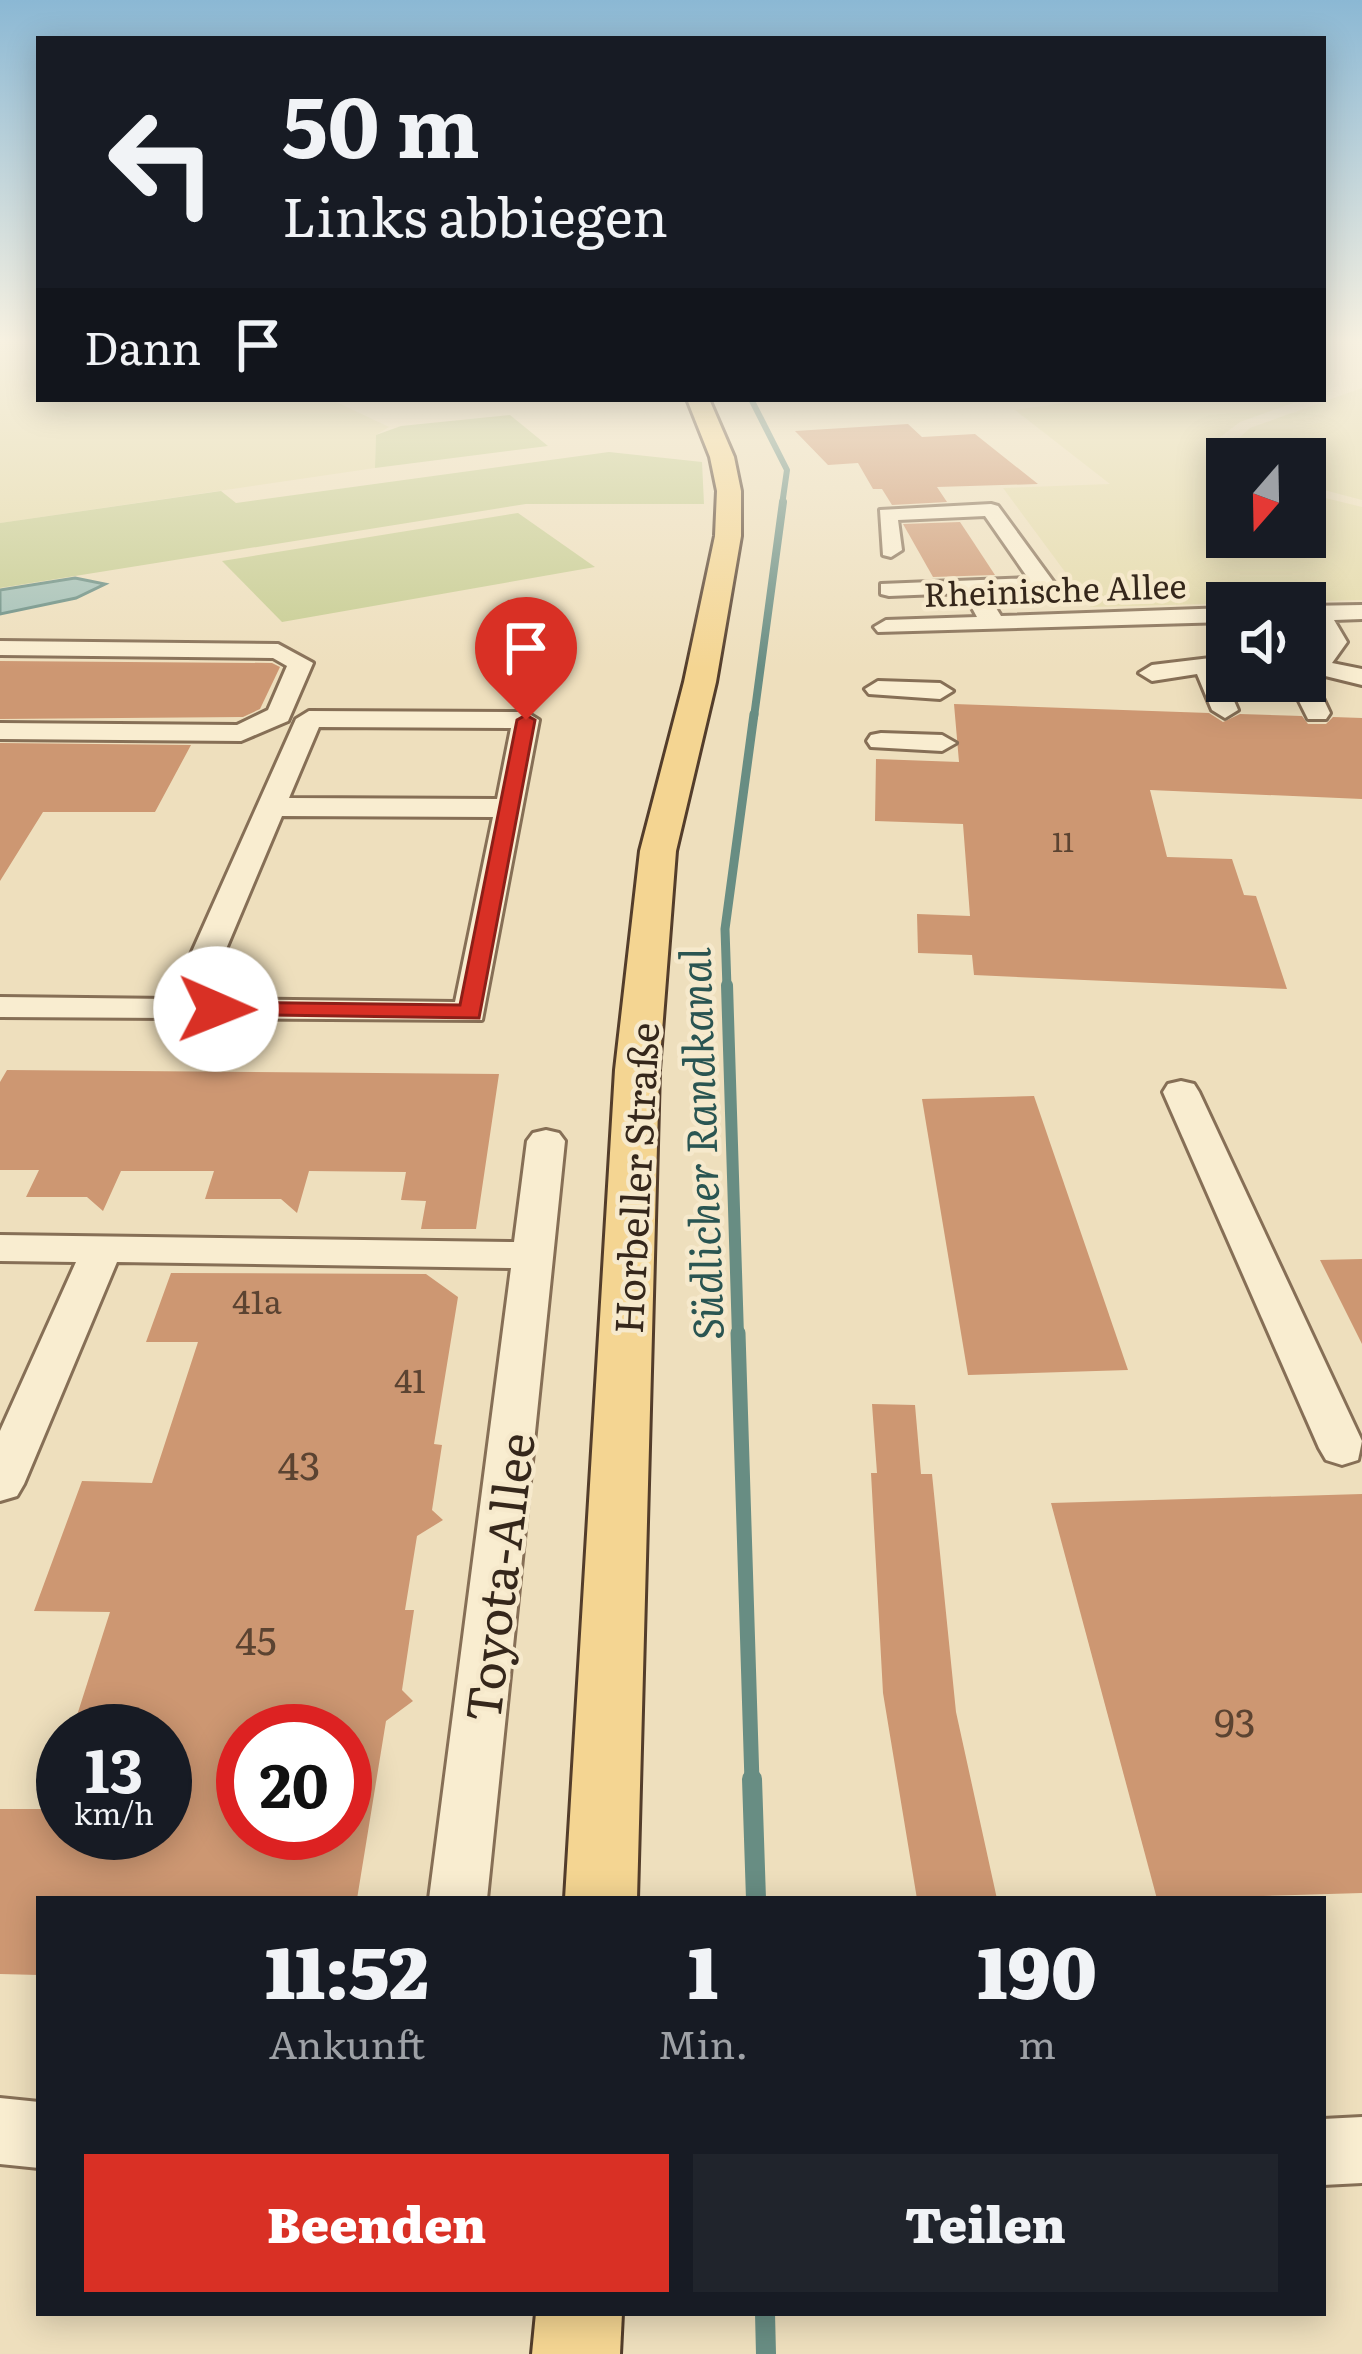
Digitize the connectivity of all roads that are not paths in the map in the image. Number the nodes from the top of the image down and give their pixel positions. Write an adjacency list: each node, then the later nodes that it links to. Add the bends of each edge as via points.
1 (719, 449): 33 (main road, Horbeller Straße, via 728,536 658,851 641,1026)
2 (891, 550): 3 (street, via 887,514 992,510 1045,584)
3 (971, 586): 4 (street); 8 (street)
4 (889, 589)
5 (1326, 612): 6 (street)
6 (1362, 612)
7 (1206, 616): 8 (street, Rheinische Allee)
8 (993, 623): 9 (street, Rheinische Allee)
9 (886, 627)
10 (0, 648): 20 (street, via 278,651 301,663 279,715 241,733)
11 (1206, 665): 13 (street)
12 (1326, 672): 14 (street)
13 (1152, 673)
14 (1362, 677)
15 (1223, 702): 18 (street)
16 (1315, 702): 19 (street)
17 (879, 703): 17 (street, via 941,705)
18 (1225, 710)
19 (1317, 713)
20 (0, 731)
21 (272, 807): 22 (street); 22 (street, via 310,719 526,720); 24 (street)
22 (507, 808): 24 (street, via 470,1012)
23 (0, 1007): 24 (street)
24 (184, 1009)
25 (1180, 1092): 30 (street)
26 (546, 1141): 29 (street, Toyota-Allee)
27 (0, 1248): 28 (street)
28 (102, 1250): 29 (street); 31 (street)
29 (536, 1255): 32 (street, Toyota-Allee)
30 (1342, 1448)
31 (0, 1484)
32 (458, 1896)
33 (601, 1896)
34 (0, 2131): 35 (street)
35 (36, 2135)
36 (1362, 2150): 37 (street)
37 (1326, 2152)
38 (579, 2316): 39 (main road)
39 (576, 2354)

